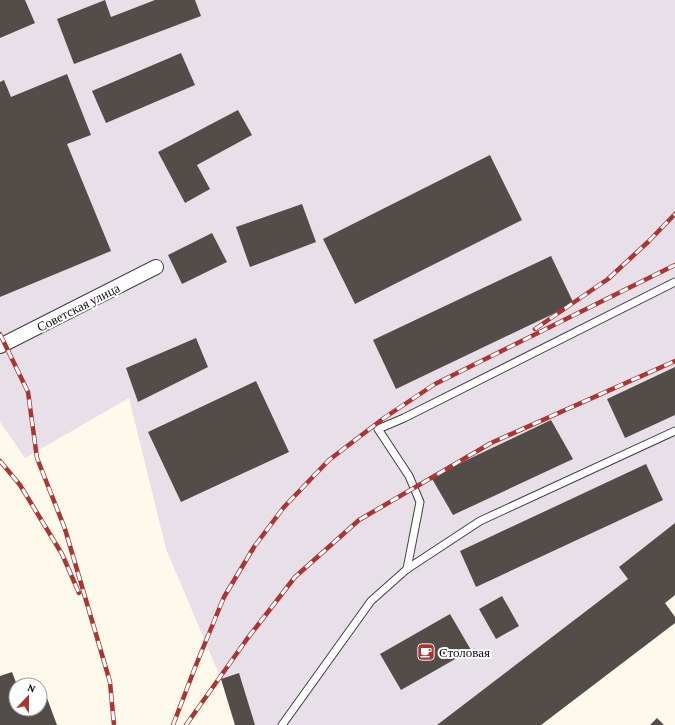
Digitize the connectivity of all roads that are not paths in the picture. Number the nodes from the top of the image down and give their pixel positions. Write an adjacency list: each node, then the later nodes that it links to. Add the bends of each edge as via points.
1 (156, 267): 3 (street, Советская улица)
2 (675, 282): 5 (lane, via 378,429 409,476 420,502)
3 (0, 346)
4 (675, 431): 5 (lane, via 480,521)
5 (406, 569): 6 (lane, via 371,601)
6 (282, 725)

